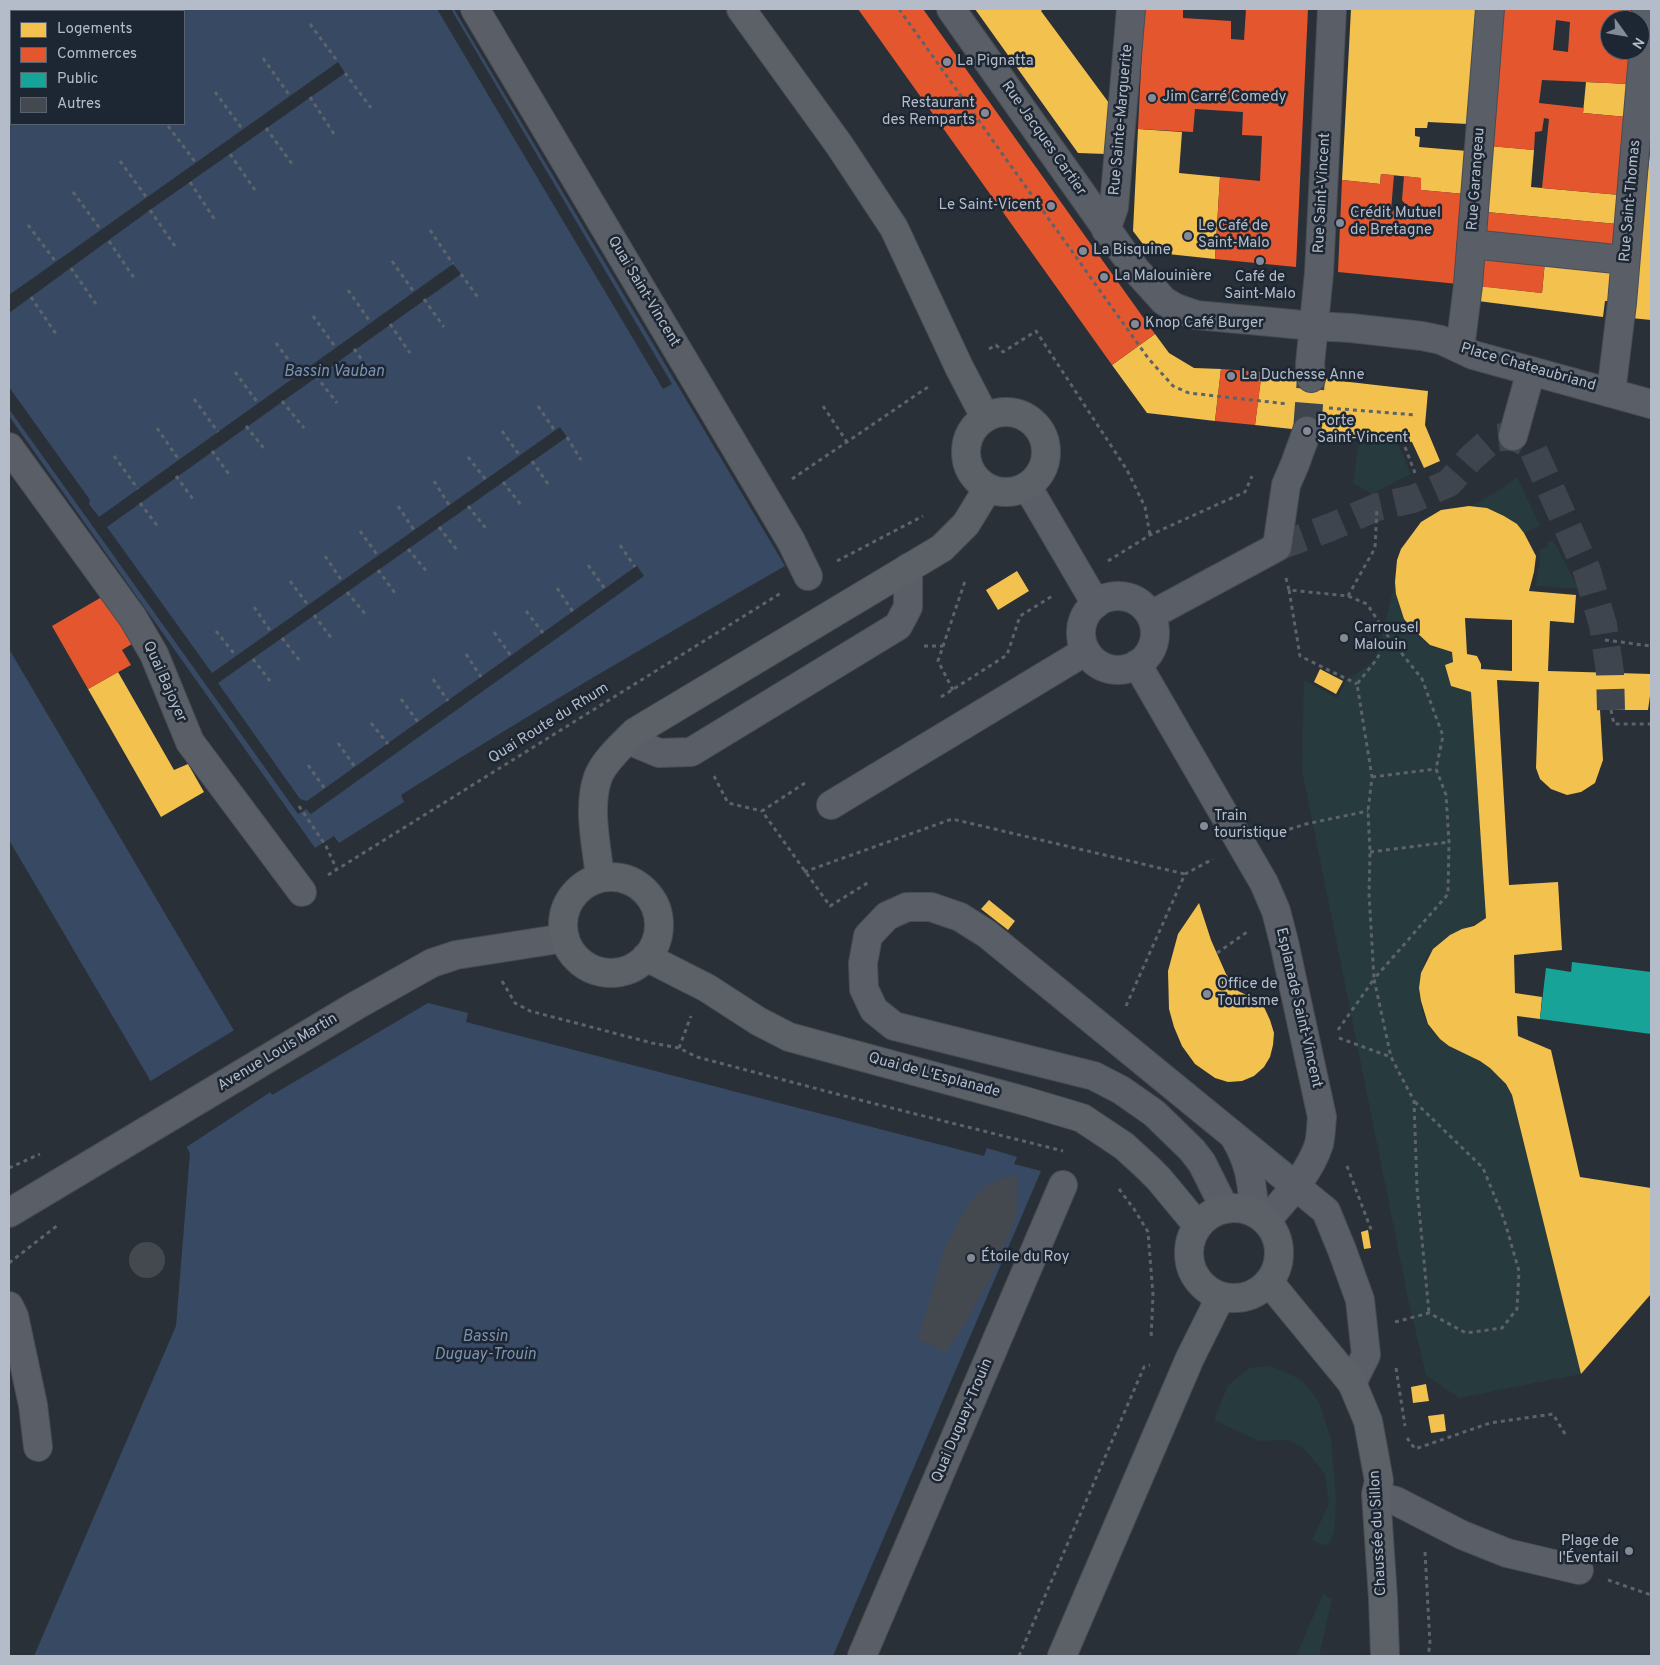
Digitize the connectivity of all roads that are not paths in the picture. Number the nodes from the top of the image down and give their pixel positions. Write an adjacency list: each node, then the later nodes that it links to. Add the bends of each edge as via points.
1 (475, 9): 25 (street, Quai Saint-Vincent, via 765,497)
2 (741, 9): 18 (main road, via 840,146 894,228)
3 (951, 9): 8 (street, Rue Jacques Cartier)
4 (1131, 9): 8 (street, Rue Sainte-Marguerite, via 1114,207)
5 (1332, 9): 12 (street, Rue Saint-Vincent)
6 (1490, 9): 9 (street, Rue Garangeau)
7 (1647, 9): 10 (street, Rue Saint-Thomas)
8 (1106, 230): 11 (street, Rue Jacques Cartier)
9 (1471, 244): 10 (street); 13 (street, Rue Garangeau)
10 (1625, 260): 16 (street, Rue Saint-Thomas)
11 (1135, 269): 12 (street, Place Chateaubriand, via 1164,301 1183,310)
12 (1314, 326): 13 (street, Place Chateaubriand, via 1422,336); 15 (street, Rue Saint-Vincent)
13 (1460, 349): 14 (street, Place Chateaubriand)
14 (1532, 371): 16 (street, Place Chateaubriand); 20 (street)
15 (1311, 378)
16 (1611, 393): 17 (street, Place Chateaubriand)
17 (1651, 404)
18 (985, 417): 22 (main road, via 1009,411 1021,414 1040,430 1046,455 1037,478); 23 (main road, via 969,435 966,460 978,481)
19 (1307, 430): 27 (street, via 1286,485 1278,547)
20 (1513, 436)
21 (9, 446): 33 (street, Quai Bajoyer, via 133,618 154,654 190,742)
22 (1027, 486): 23 (main road, via 1001,492); 26 (street)
23 (988, 488): 24 (main road, via 966,524 942,548)
24 (908, 568): 30 (main road, via 635,732); 30 (street, via 908,607 898,626 691,752 659,753)
25 (808, 576)
26 (1096, 604): 27 (street, via 1110,597 1125,596 1144,606); 28 (street, via 1088,611 1081,631)
27 (1150, 615): 29 (street, via 1155,634 1152,647)
28 (1086, 651): 29 (street, via 1099,665 1108,668 1118,670); 31 (street)
29 (1137, 664): 38 (street, Esplanade Saint-Vincent, via 1264,883 1276,911 1322,1117 1318,1145)
30 (628, 740): 32 (main road, via 598,776 592,807)
31 (831, 805)
32 (600, 878): 34 (main road, via 575,894 567,907 563,922); 35 (main road, via 628,880 650,898 657,912 659,928 653,949)
33 (302, 892)
34 (565, 938): 35 (main road, via 580,962 593,970 621,972 635,967); 40 (street, Avenue Louis Martin, via 456,955 432,963)
35 (646, 957): 42 (main road, Quai de L'Esplanade, via 707,988 789,1037 1082,1118 1142,1162)
36 (1232, 1134): 38 (street); 39 (street, via 987,934 960,917 931,907 907,907 886,916 868,936 863,963 864,988 874,1010 894,1026 1094,1076 1121,1090 1154,1114 1192,1150); 41 (street, via 1250,1169)
37 (1063, 1185): 50 (street, Quai Duguay-Trouin)
38 (1296, 1185): 41 (street, Esplanade Saint-Vincent); 46 (street, via 1326,1211 1360,1300 1366,1355)
39 (1225, 1209): 41 (main road, via 1240,1208); 42 (main road, via 1210,1213)
40 (9, 1213)
41 (1261, 1217): 43 (main road, via 1274,1231 1279,1244 1276,1270)
42 (1198, 1226): 44 (main road, via 1190,1246 1192,1267 1198,1280)
43 (1269, 1282): 44 (main road, via 1260,1291 1247,1296); 46 (main road, Chaussée du Sillon)
44 (1221, 1296): 51 (main road, via 1190,1358)
45 (9, 1306): 47 (street, via 14,1316 33,1405)
46 (1352, 1383): 48 (main road, Chaussée du Sillon, via 1368,1421 1378,1481)
47 (38, 1448)
48 (1377, 1496): 49 (street, via 1396,1501 1462,1536 1507,1553); 52 (main road, Chaussée du Sillon)
49 (1579, 1570)
50 (862, 1656)
51 (1062, 1656)
52 (1385, 1656)

